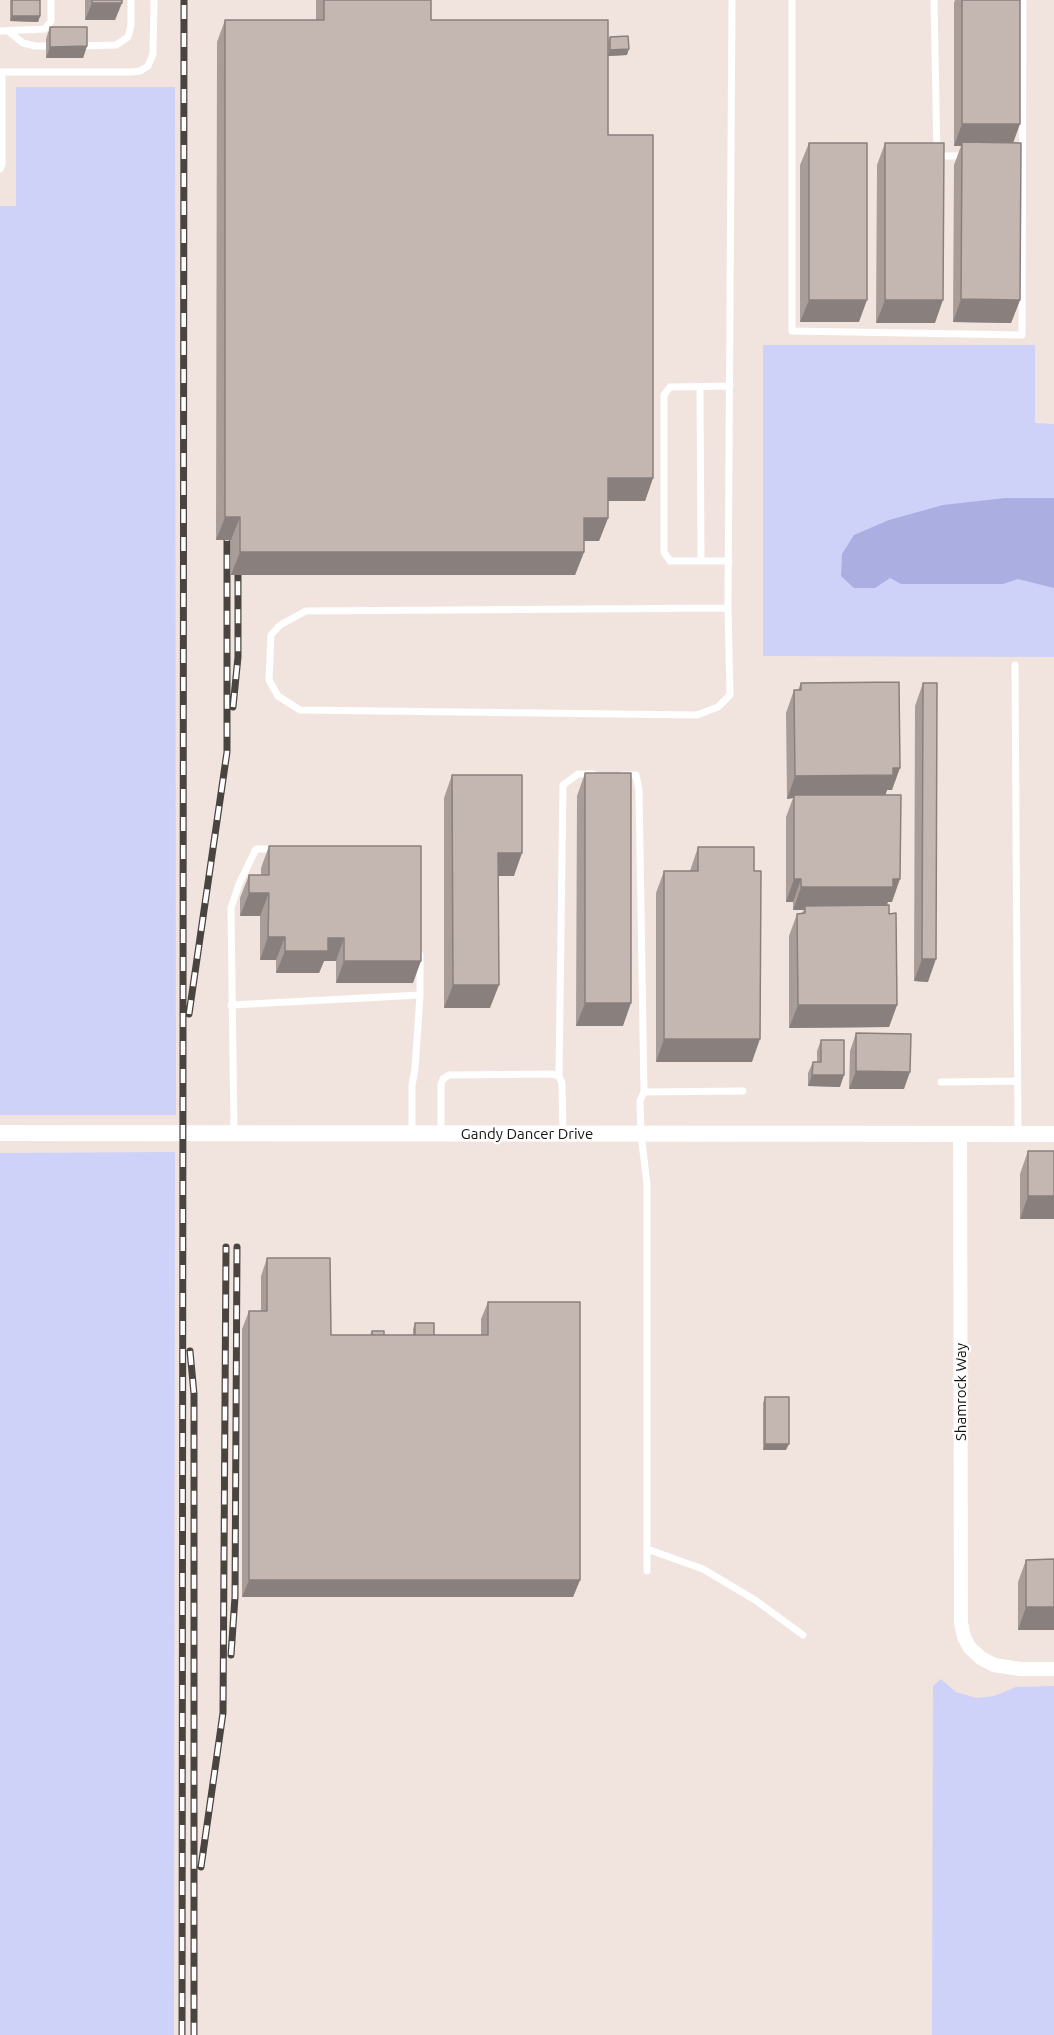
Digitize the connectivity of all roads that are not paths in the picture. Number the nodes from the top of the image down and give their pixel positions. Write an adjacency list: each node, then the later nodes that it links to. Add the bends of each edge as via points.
1 (51, 0): 8 (lane, via 51,21 45,29)
2 (131, 0): 10 (lane, via 128,37 108,46)
3 (154, 0): 11 (lane, via 153,54 148,66 140,71)
4 (732, 0): 16 (lane)
5 (792, 0): 13 (lane, via 792,331 1022,335)
6 (934, 0): 14 (lane, via 937,156)
7 (1023, 0): 13 (lane)
8 (4, 31): 9 (lane, via 35,46)
9 (66, 46)
10 (76, 46)
11 (1, 72): 15 (lane)
12 (1012, 155): 13 (lane)
13 (1023, 155)
14 (969, 156)
15 (0, 169)
16 (730, 386): 17 (lane); 19 (lane)
17 (700, 387): 18 (lane); 18 (lane, via 670,387 664,395 664,552 670,561)
18 (701, 561): 19 (lane)
19 (729, 561): 20 (lane)
20 (728, 608): 20 (lane, via 306,611 280,625 271,635 269,680 278,696 300,710 697,714 718,707 730,695)
21 (1015, 665): 29 (lane)
22 (601, 774): 28 (lane, via 578,774 563,785)
23 (613, 775): 32 (lane, via 636,775 639,790)
24 (279, 849): 27 (lane, via 256,849 231,909)
25 (420, 947): 26 (lane)
26 (420, 995): 27 (lane); 35 (lane)
27 (231, 1005): 34 (lane)
28 (559, 1076): 36 (lane, via 449,1075 441,1084); 37 (lane)
29 (1017, 1081): 30 (lane); 40 (lane)
30 (940, 1082)
31 (743, 1091): 32 (lane)
32 (644, 1092): 38 (lane, via 640,1101)
33 (0, 1133): 34 (street, Gandy Dancer Drive)
34 (234, 1133): 35 (street, Gandy Dancer Drive)
35 (412, 1134): 36 (street, Gandy Dancer Drive)
36 (441, 1134): 37 (street, Gandy Dancer Drive)
37 (563, 1134): 38 (street, Gandy Dancer Drive)
38 (641, 1134): 39 (street, Gandy Dancer Drive); 42 (lane, via 647,1184)
39 (960, 1134): 40 (street, Gandy Dancer Drive); 45 (street, Shamrock Way, via 960,1605 964,1637 970,1648 994,1665)
40 (1017, 1134): 41 (street, Gandy Dancer Drive)
41 (1054, 1134)
42 (647, 1549): 43 (lane); 44 (lane, via 703,1569 756,1600)
43 (647, 1571)
44 (803, 1635)
45 (1054, 1669)

